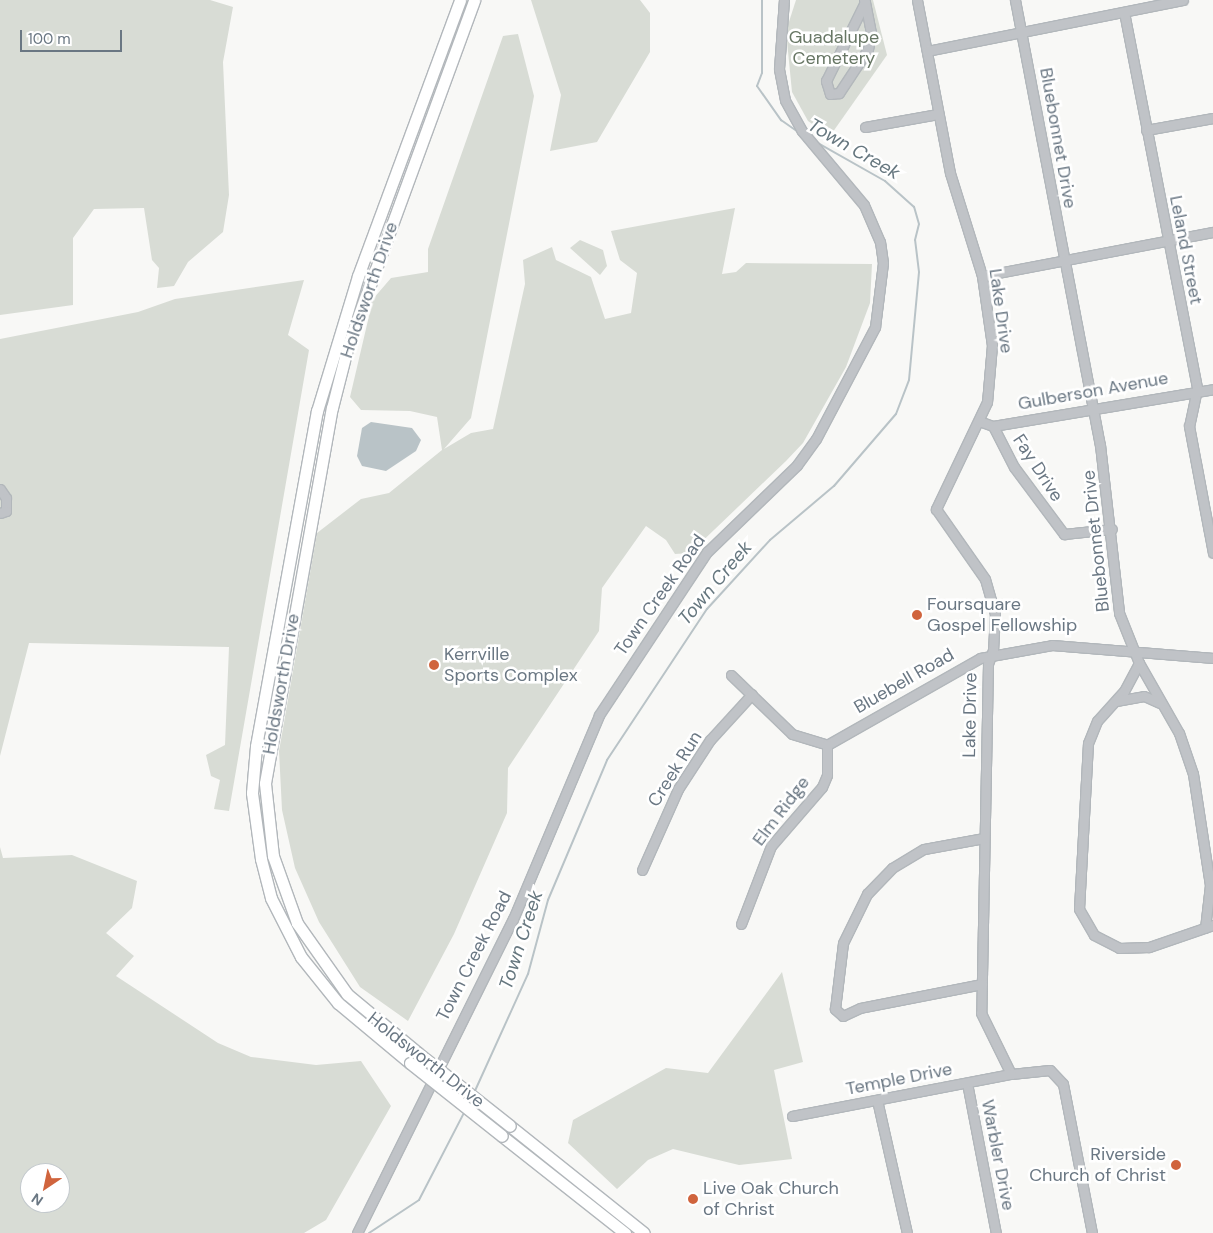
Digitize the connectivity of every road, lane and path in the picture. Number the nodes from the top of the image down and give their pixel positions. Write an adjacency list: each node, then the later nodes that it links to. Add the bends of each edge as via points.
1 (460, 0): 11 (main road, Holdsworth Drive)
2 (474, 0): 12 (main road, Holdsworth Drive)
3 (784, 0): 54 (street, Town Creek Road, via 779,69 785,100 802,132 874,224 884,263 875,327 816,439 797,465 707,552 599,715 513,919)
4 (917, 0): 10 (street, Lake Drive)
5 (1015, 0): 9 (street, Bluebonnet Drive)
6 (1183, 0): 8 (street)
7 (865, 1): 7 (street, via 868,49 839,93 830,94 826,81)
8 (1124, 12): 9 (street); 16 (street, Leland Street)
9 (1022, 32): 10 (street); 19 (street, Bluebonnet Drive)
10 (927, 51): 13 (street, Lake Drive)
11 (433, 74): 12 (main road); 26 (main road, Holdsworth Drive, via 336,342)
12 (445, 79): 27 (main road, Holdsworth Drive, via 348,345)
13 (938, 114): 15 (street); 20 (street, Lake Drive, via 950,173)
14 (1213, 118): 16 (street)
15 (864, 127)
16 (1146, 130): 18 (street, Leland Street)
17 (1213, 232): 18 (street)
18 (1167, 240): 19 (street); 22 (street, Leland Street)
19 (1064, 260): 20 (street); 23 (street, Bluebonnet Drive)
20 (982, 276): 24 (street, Lake Drive, via 993,354 989,395)
21 (1213, 389): 22 (street, Gulberson Avenue)
22 (1196, 390): 23 (street, Gulberson Avenue); 31 (street, Leland Street, via 1189,426)
23 (1093, 406): 25 (street, Gulberson Avenue); 30 (street, Bluebonnet Drive)
24 (979, 421): 25 (street); 33 (street, Lake Drive, via 936,509 985,579 995,612)
25 (993, 426): 30 (street, Fay Drive, via 1014,467 1064,534)
26 (306, 478): 27 (main road); 53 (main road, Holdsworth Drive, bridge, via 256,746 252,794 260,859 286,929 319,981 358,1022)
27 (318, 480): 52 (main road, Holdsworth Drive, bridge, via 268,747 265,783 273,856 297,923 329,973 367,1013)
28 (0, 489): 29 (street, via 6,498 6,511)
29 (0, 514)
30 (1112, 530): 32 (street, Bluebonnet Drive, via 1119,613)
31 (1213, 552)
32 (1134, 652): 33 (street, Bluebell Road, via 1052,645); 34 (street, Bluebell Road); 35 (street, Bluebonnet Drive)
33 (991, 655): 40 (street, Bluebell Road, via 969,662); 41 (street, Lake Drive)
34 (1213, 658)
35 (1139, 663): 38 (street); 39 (street, Bluebonnet Drive)
36 (731, 675): 37 (street)
37 (752, 694): 40 (street, via 792,734); 44 (street, Creek Run, via 710,740 678,789)
38 (1115, 701): 39 (street, via 1144,696); 46 (street, via 1097,722 1088,742 1079,910 1094,935 1119,948 1149,947)
39 (1161, 704): 42 (street, Bluebonnet Drive, via 1187,751)
40 (827, 745): 45 (street, Elm Ridge, via 827,775 822,787 771,846)
41 (984, 838): 47 (street, Lake Drive); 47 (street, via 924,849 892,868 867,894 843,943 835,1009 843,1016 860,1008)
42 (1203, 843): 43 (street); 46 (street, Bluebonnet Drive, via 1210,885)
43 (1213, 863)
44 (642, 870)
45 (742, 924)
46 (1209, 926)
47 (982, 984): 48 (street, Lake Drive, via 982,1018)
48 (1011, 1074): 49 (street, Temple Drive); 58 (street, via 1050,1070 1063,1084)
49 (967, 1082): 50 (street, Temple Drive); 57 (street, Warbler Drive)
50 (877, 1100): 51 (street, Temple Drive); 56 (street)
51 (792, 1116)
52 (629, 1219): 53 (street); 55 (main road, Holdsworth Drive)
53 (623, 1231)
54 (357, 1233)
55 (644, 1233)
56 (907, 1233)
57 (996, 1233)
58 (1092, 1233)

